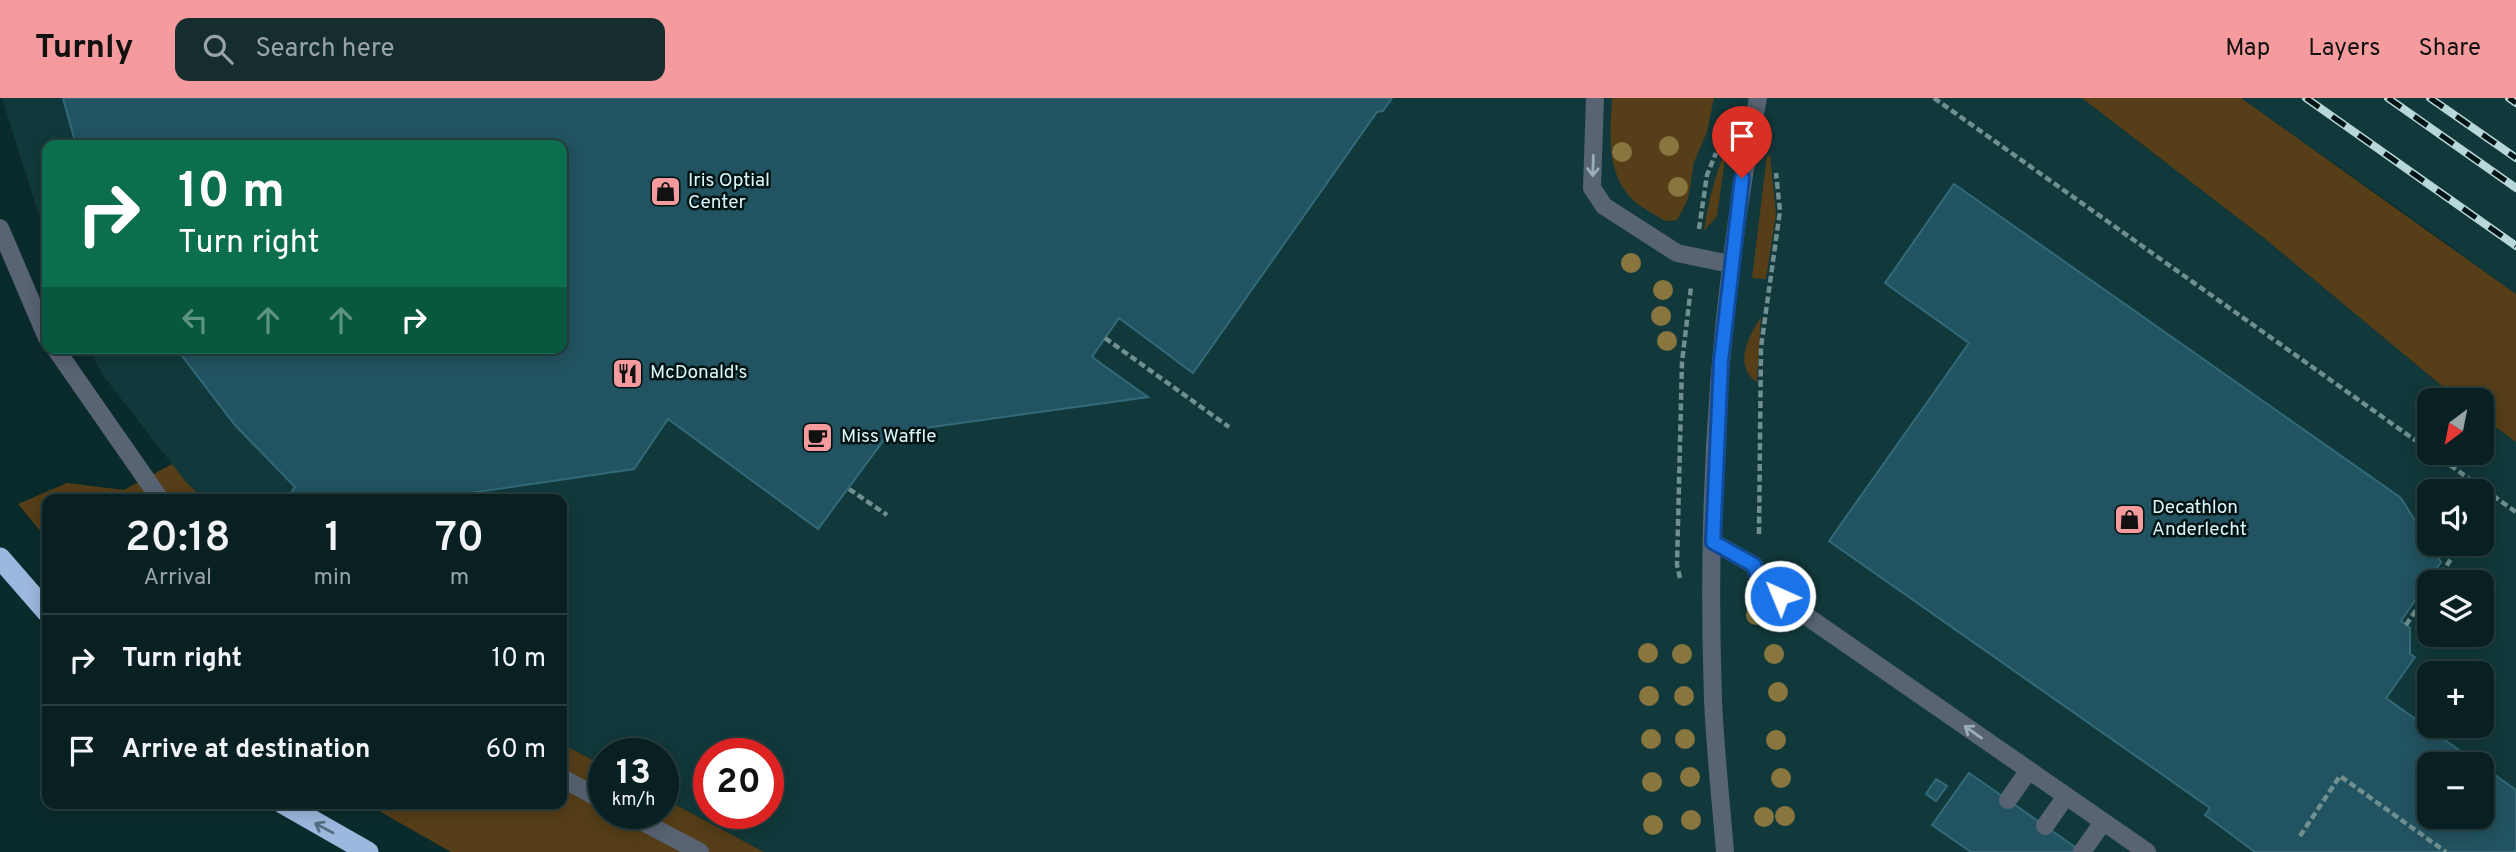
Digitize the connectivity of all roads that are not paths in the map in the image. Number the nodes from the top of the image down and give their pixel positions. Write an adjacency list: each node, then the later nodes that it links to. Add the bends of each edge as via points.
1 (1595, 98): 4 (street, one-way to 4, via 1592,188 1604,206 1677,253)
2 (1758, 98): 4 (street)
3 (0, 228): 5 (street)
4 (1730, 264): 8 (street)
5 (42, 326)
6 (59, 354): 7 (street)
7 (157, 494)
8 (1713, 542): 11 (street, one-way to 8, via 1802,613 1759,578 1754,565); 23 (street, via 1713,700)
9 (0, 558): 10 (highway)
10 (42, 606)
11 (2029, 770): 14 (street); 15 (street)
12 (567, 781): 13 (street)
13 (588, 792)
14 (2066, 796): 17 (street); 18 (street)
15 (2008, 800)
16 (293, 809): 21 (highway, one-way to 16)
17 (2103, 822): 20 (street); 24 (street)
18 (2045, 826)
19 (656, 829): 22 (street)
20 (2142, 851)
21 (368, 852)
22 (700, 852)
23 (1725, 852)
24 (2082, 852)

